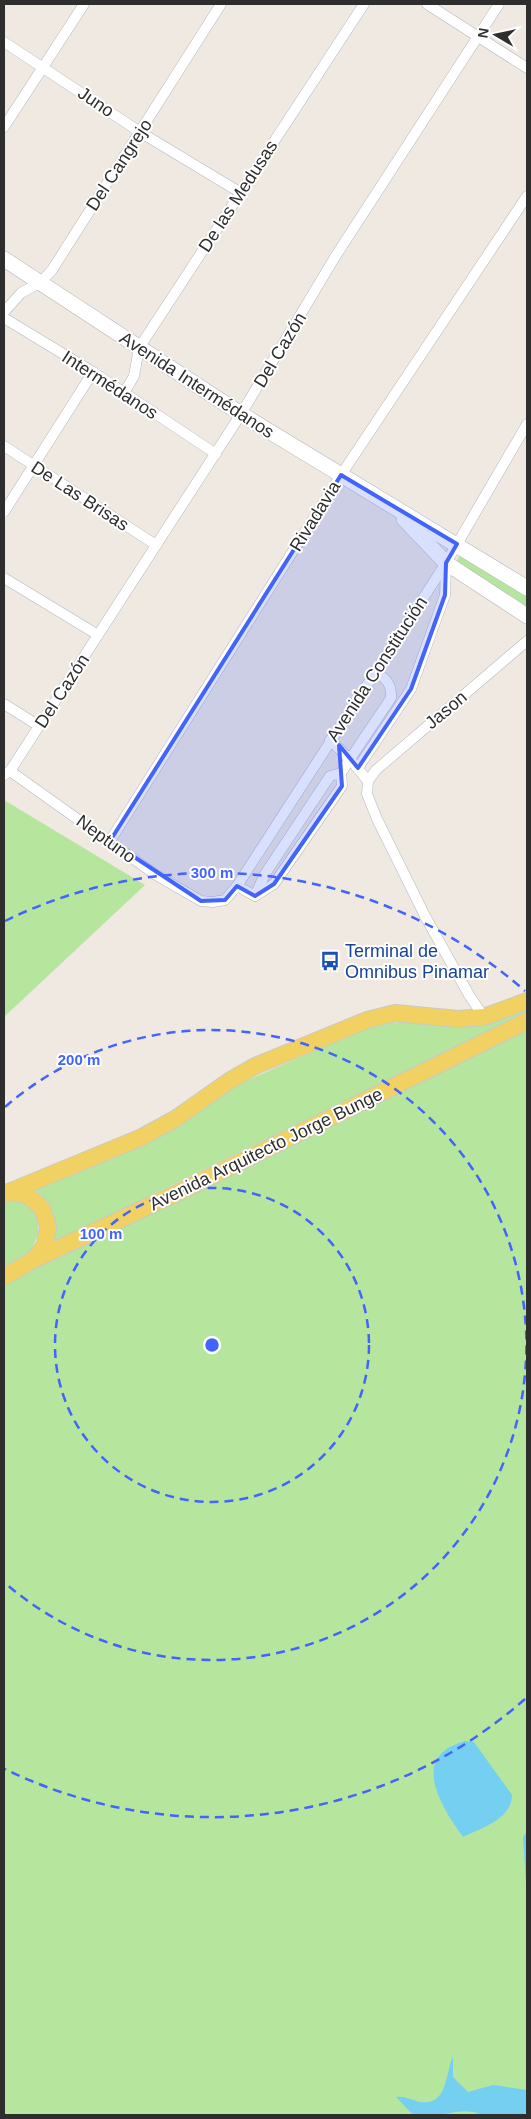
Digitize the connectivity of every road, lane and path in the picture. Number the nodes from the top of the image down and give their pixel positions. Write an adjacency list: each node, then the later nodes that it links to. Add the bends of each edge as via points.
1 (84, 4): 8 (street)
2 (221, 4): 11 (street, Del Cangrejo)
3 (364, 4): 12 (street, De las Medusas)
4 (427, 4): 6 (street)
5 (499, 4): 6 (street, Del Cazón)
6 (478, 36): 9 (street); 21 (street, Del Cazón, via 335,257)
7 (4, 42): 8 (street, Juno)
8 (44, 67): 10 (street); 11 (street, Juno)
9 (527, 68)
10 (4, 127)
11 (140, 132): 12 (street, Juno); 15 (street, Del Cangrejo, via 52,270)
12 (241, 193): 18 (street, De las Medusas)
13 (527, 196): 26 (street, Rivadavia)
14 (4, 259): 15 (main road, Avenida Intermédanos)
15 (41, 282): 16 (street, Del Cangrejo, via 22,293); 18 (main road, Avenida Intermédanos)
16 (4, 312)
17 (4, 318): 19 (street, Intermédanos)
18 (139, 348): 20 (street, De las Medusas, via 134,376); 21 (main road, Avenida Intermédanos)
19 (93, 372): 20 (street, Intermédanos); 25 (street)
20 (124, 393): 24 (street, Intermédanos)
21 (241, 414): 24 (street, Del Cazón); 26 (main road, Avenida Intermédanos)
22 (527, 424): 29 (street, Avenida Constitución)
23 (4, 446): 25 (street, De Las Brisas)
24 (216, 454): 30 (street, Del Cazón)
25 (33, 466): 28 (street); 30 (street, De Las Brisas)
26 (341, 475): 27 (main road, Avenida Intermédanos); 46 (street, Rivadavia)
27 (393, 508): 29 (main road, Avenida Intermédanos); 31 (main road, Avenida Intermédanos)
28 (4, 512)
29 (457, 544): 31 (street, Avenida Constitución); 33 (main road, Avenida Intermédanos)
30 (156, 545): 35 (street, Del Cazón)
31 (446, 563): 34 (main road, Avenida Intermédanos); 37 (street, Avenida Constitución); 42 (street, via 445,595 411,689)
32 (4, 578): 35 (street)
33 (527, 588)
34 (527, 616)
35 (98, 636): 39 (street, Del Cazón)
36 (527, 641): 45 (street, Jason, via 376,770)
37 (375, 671): 40 (street, Avenida Constitución); 41 (street, via 388,681 392,688 391,698)
38 (4, 704): 39 (street)
39 (39, 726): 43 (street, Del Cazón)
40 (330, 740): 41 (street); 47 (street, Avenida Constitución)
41 (350, 758): 42 (street); 44 (street)
42 (358, 768): 45 (street)
43 (7, 773): 46 (street, Neptuno)
44 (341, 773): 48 (street, via 330,776 265,874); 48 (street, via 342,786 274,884)
45 (368, 781): 51 (street, via 367,794 381,828 468,995)
46 (110, 841): 49 (street, Neptuno, via 156,875 201,901)
47 (237, 886): 48 (street); 49 (street, Avenida Constitución, via 225,900)
48 (255, 896)
49 (213, 902)
50 (527, 1001): 51 (main road)
51 (484, 1017): 53 (main road, via 458,1019 395,1013 367,1020 255,1066 142,1137)
52 (527, 1021): 54 (main road, Avenida Arquitecto Jorge Bunge)
53 (6, 1193): 54 (main road, via 27,1196 42,1208 48,1226 45,1245)
54 (33, 1260): 55 (main road, Avenida Arquitecto Jorge Bunge)
55 (4, 1276)

